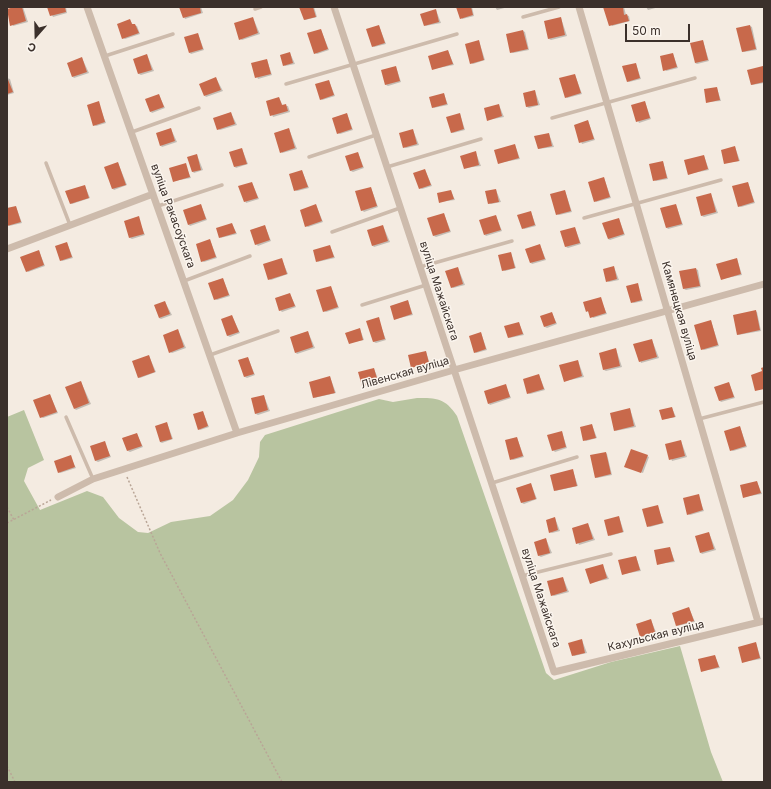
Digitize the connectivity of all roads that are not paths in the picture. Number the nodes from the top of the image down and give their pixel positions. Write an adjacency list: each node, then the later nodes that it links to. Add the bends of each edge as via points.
1 (87, 7): 10 (street, вуліца Ракасоўскага)
2 (260, 7): 6 (lane)
3 (334, 7): 11 (street, вуліца Мажайскага)
4 (559, 7): 7 (lane)
5 (579, 7): 14 (street, Камянецкая вуліца)
6 (255, 9)
7 (523, 17)
8 (173, 34): 10 (lane)
9 (458, 34): 11 (lane)
10 (105, 56): 17 (street, вуліца Ракасоўскага)
11 (353, 63): 13 (lane); 18 (street, вуліца Мажайскага)
12 (695, 78): 14 (lane)
13 (286, 84)
14 (606, 102): 16 (lane); 26 (street, Камянецкая вуліца)
15 (199, 108): 17 (lane)
16 (552, 118)
17 (132, 132): 25 (street, вуліца Ракасоўскага)
18 (376, 135): 20 (lane); 22 (street, вуліца Мажайскага)
19 (481, 139): 22 (lane)
20 (309, 157)
21 (46, 163): 30 (lane)
22 (387, 167): 28 (street, вуліца Мажайскага)
23 (720, 180): 26 (lane)
24 (222, 185): 27 (lane)
25 (153, 194): 27 (street, вуліца Ракасоўскага); 30 (street)
26 (636, 203): 29 (lane); 40 (street, Камянецкая вуліца)
27 (158, 206): 36 (street, вуліца Ракасоўскага)
28 (400, 208): 31 (lane); 35 (street, вуліца Мажайскага)
29 (584, 218)
30 (70, 225): 33 (street)
31 (332, 232)
32 (512, 241): 35 (lane)
33 (7, 248)
34 (250, 256): 36 (lane)
35 (420, 267): 38 (street, вуліца Мажайскага)
36 (184, 281): 42 (street, вуліца Ракасоўскага)
37 (764, 284): 40 (street, Лівенская вуліца)
38 (426, 285): 39 (lane); 43 (street, вуліца Мажайскага)
39 (362, 305)
40 (668, 312): 43 (street, Лівенская вуліца); 46 (street, Камянецкая вуліца)
41 (278, 331): 42 (lane)
42 (210, 355): 47 (street, вуліца Ракасоўскага)
43 (454, 370): 47 (street, Лівенская вуліца); 50 (street, вуліца Мажайскага)
44 (764, 402): 46 (lane)
45 (66, 417): 49 (lane)
46 (699, 419): 54 (street, Камянецкая вуліца)
47 (237, 433): 49 (street, Лівенская вуліца)
48 (577, 457): 50 (lane)
49 (93, 479): 51 (street, Лівенская вуліца)
50 (491, 483): 53 (street, вуліца Мажайскага)
51 (58, 497)
52 (611, 554): 53 (lane)
53 (522, 576): 55 (street, вуліца Мажайскага)
54 (761, 621): 55 (street, Кахульская вуліца)
55 (554, 672)

